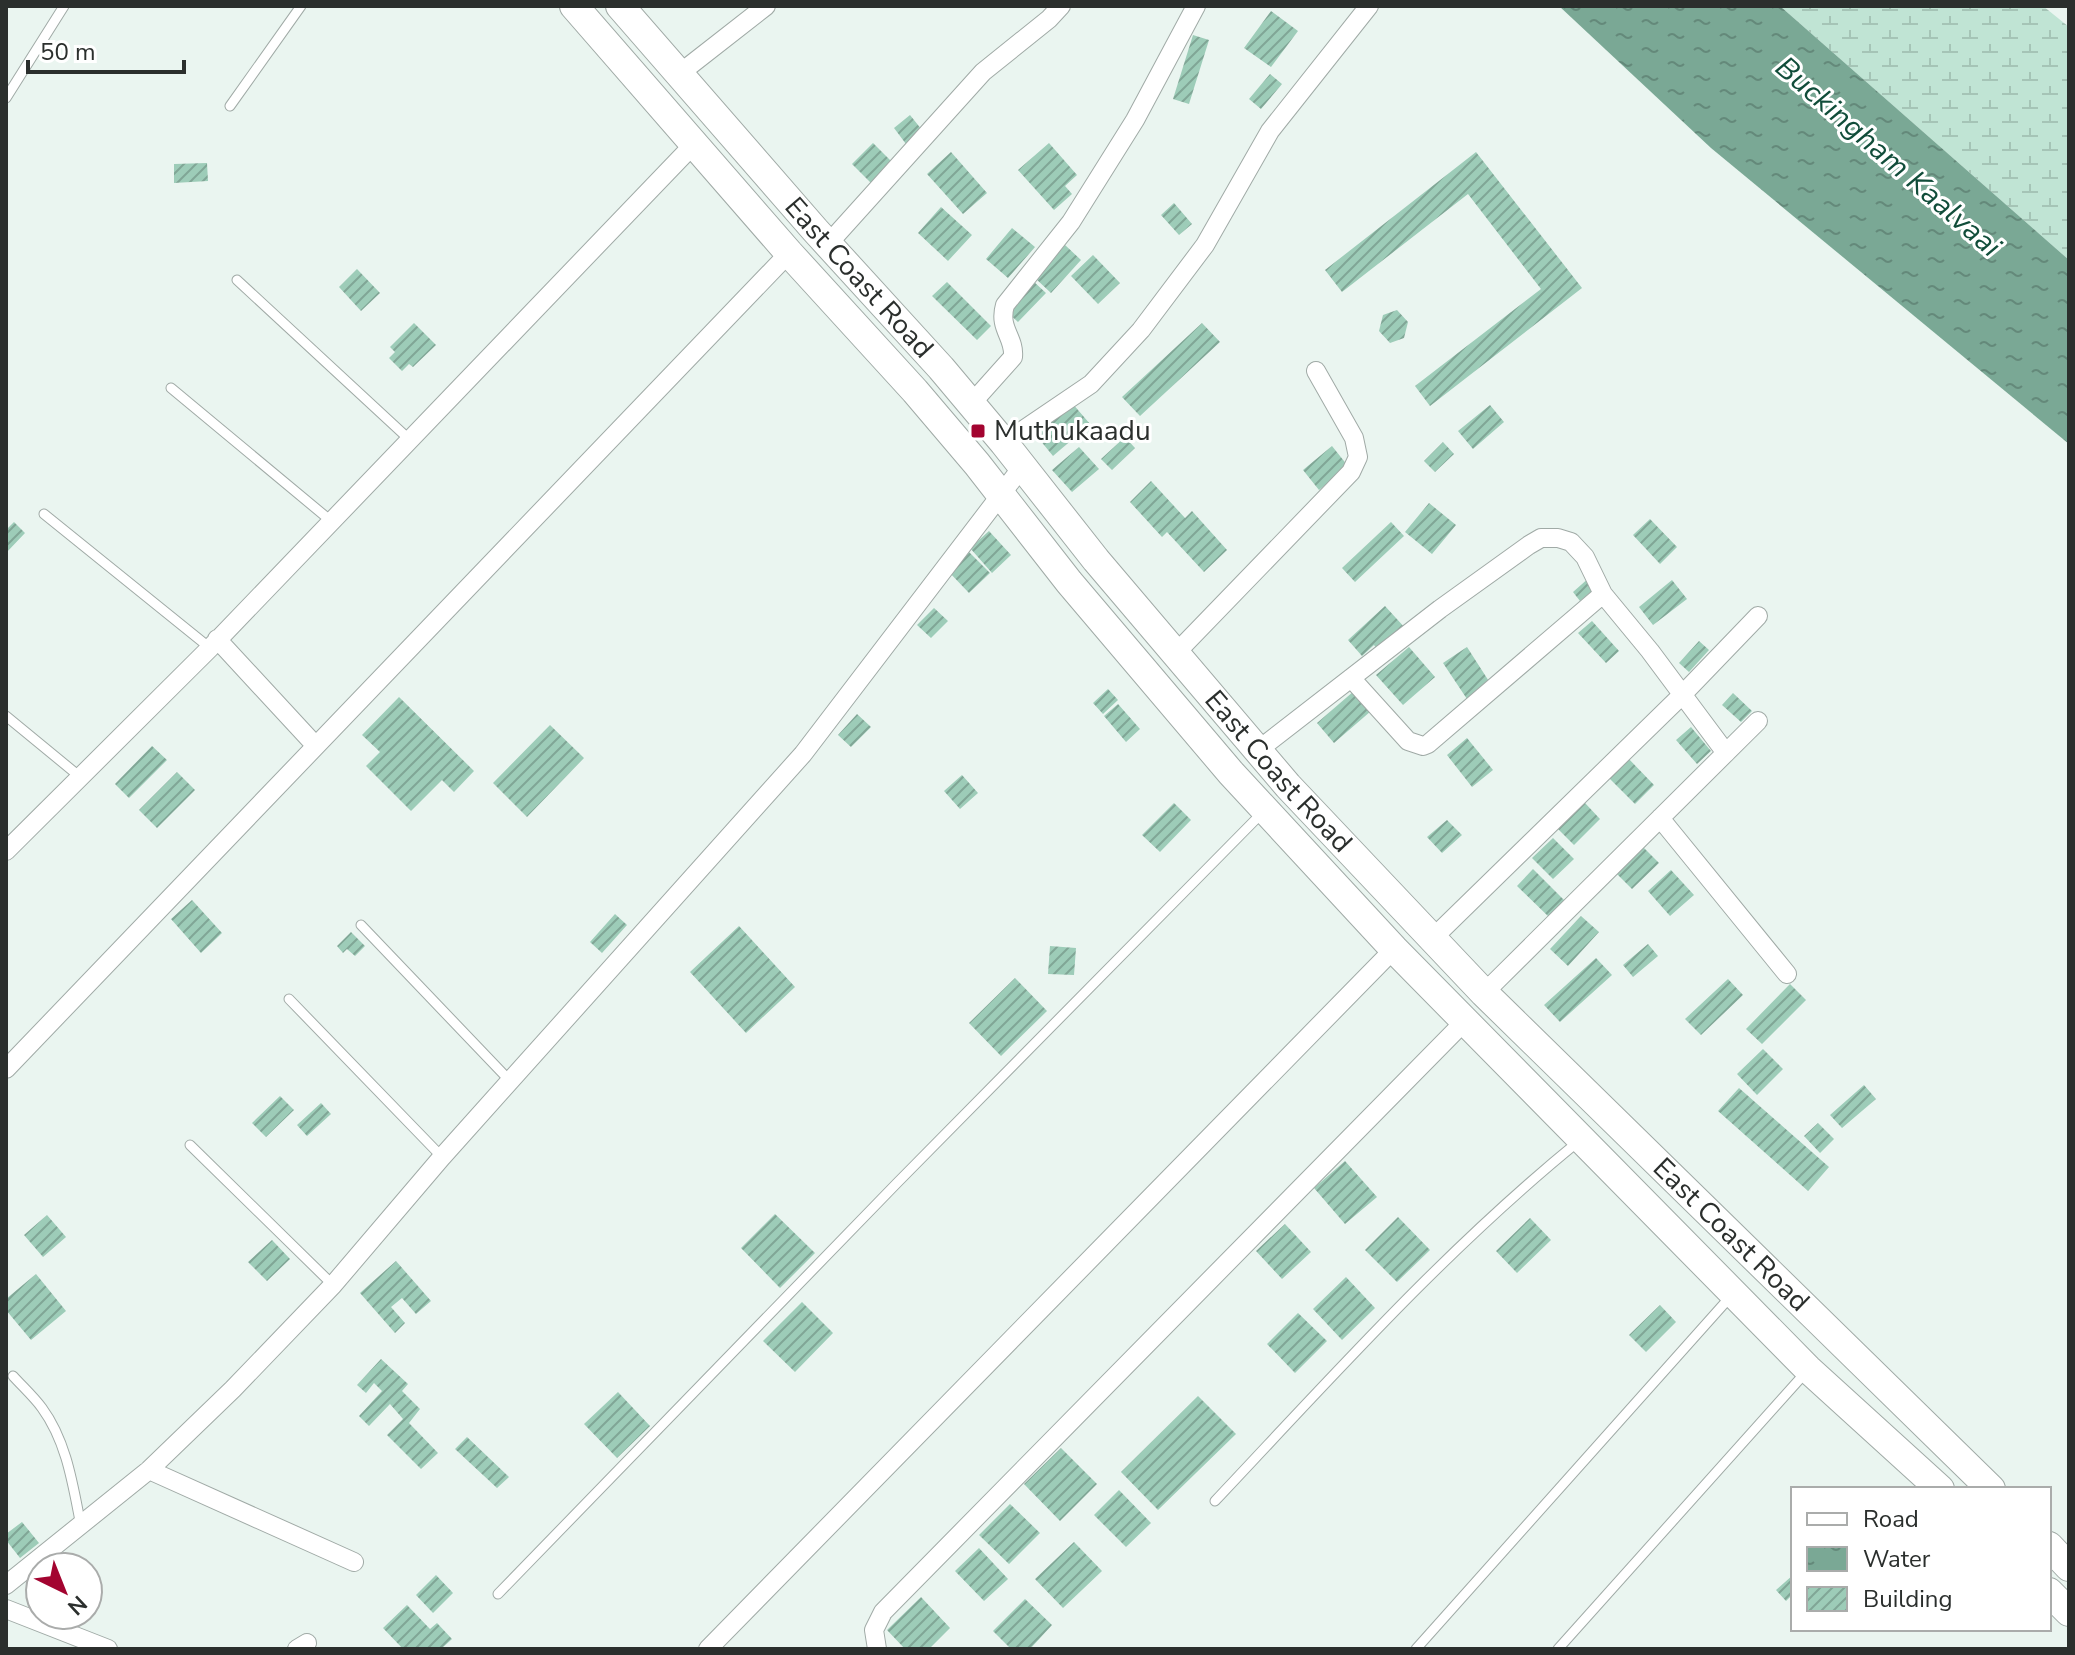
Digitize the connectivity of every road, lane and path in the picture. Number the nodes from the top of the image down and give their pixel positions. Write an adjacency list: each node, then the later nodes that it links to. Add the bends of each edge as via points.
1 (64, 6): 10 (lane)
2 (301, 6): 11 (lane)
3 (574, 6): 12 (main road, East Coast Road)
4 (620, 6): 9 (main road, East Coast Road)
5 (766, 6): 9 (street)
6 (1196, 6): 18 (street, via 1135,120 1071,222 1005,305 1001,317 1013,357)
7 (1369, 6): 20 (street, via 1270,131 1205,245 1141,330 1091,384)
8 (1050, 10): 13 (street, via 983,72)
9 (679, 74): 13 (main road, East Coast Road)
10 (6, 98)
11 (230, 106)
12 (695, 143): 14 (main road, East Coast Road); 19 (street)
13 (828, 244): 18 (main road, East Coast Road)
14 (789, 253): 22 (main road, East Coast Road, via 915,391); 33 (street)
15 (237, 280): 19 (lane)
16 (1316, 371): 28 (street, via 1354,438 1358,457 1351,472)
17 (171, 388): 24 (lane)
18 (971, 404): 20 (main road, East Coast Road)
19 (411, 441): 24 (street)
20 (1004, 443): 21 (main road, East Coast Road)
21 (1022, 467): 22 (street); 28 (main road, East Coast Road)
22 (1000, 496): 37 (main road, East Coast Road); 48 (street, via 803,754)
23 (44, 514): 27 (lane)
24 (331, 521): 27 (street)
25 (1603, 594): 29 (street, via 1585,557 1571,542 1541,538); 29 (street, via 1423,746 1408,741); 30 (street)
26 (1758, 616): 30 (street)
27 (213, 643): 33 (street); 36 (street)
28 (1175, 654): 34 (main road, East Coast Road)
29 (1351, 678): 34 (street)
30 (1681, 696): 35 (street); 41 (street)
31 (6, 716): 36 (lane)
32 (1758, 721): 35 (street)
33 (315, 745): 47 (street)
34 (1257, 751): 41 (main road, East Coast Road)
35 (1726, 753): 38 (street)
36 (79, 776): 39 (street)
37 (1265, 809): 42 (main road, East Coast Road); 65 (lane)
38 (1660, 818): 43 (street); 44 (street)
39 (6, 851)
40 (361, 925): 48 (lane)
41 (1431, 940): 44 (main road, East Coast Road)
42 (1394, 949): 46 (main road, East Coast Road); 70 (street)
43 (1787, 974)
44 (1484, 993): 58 (main road, East Coast Road)
45 (289, 999): 51 (lane)
46 (1465, 1021): 49 (main road, East Coast Road); 71 (street, via 883,1612 874,1630)
47 (6, 1069)
48 (510, 1081): 51 (street)
49 (1581, 1139): 53 (main road, East Coast Road); 59 (lane, via 1482,1224)
50 (190, 1145): 52 (lane)
51 (442, 1157): 52 (street)
52 (333, 1285): 56 (street)
53 (1733, 1294): 54 (main road, East Coast Road); 72 (lane)
54 (1808, 1369): 57 (main road, East Coast Road); 73 (lane)
55 (13, 1376): 60 (lane, via 55,1430)
56 (149, 1470): 60 (street); 62 (street)
57 (1938, 1487)
58 (1989, 1487)
59 (1215, 1501)
60 (81, 1526): 64 (street)
61 (2051, 1548): 63 (main road)
62 (354, 1562)
63 (2069, 1567)
64 (6, 1585)
65 (498, 1594)
66 (2051, 1594): 68 (main road)
67 (6, 1609): 69 (street)
68 (2069, 1612)
69 (108, 1649)
70 (708, 1649)
71 (877, 1649)
72 (1416, 1649)
73 (1558, 1649)

